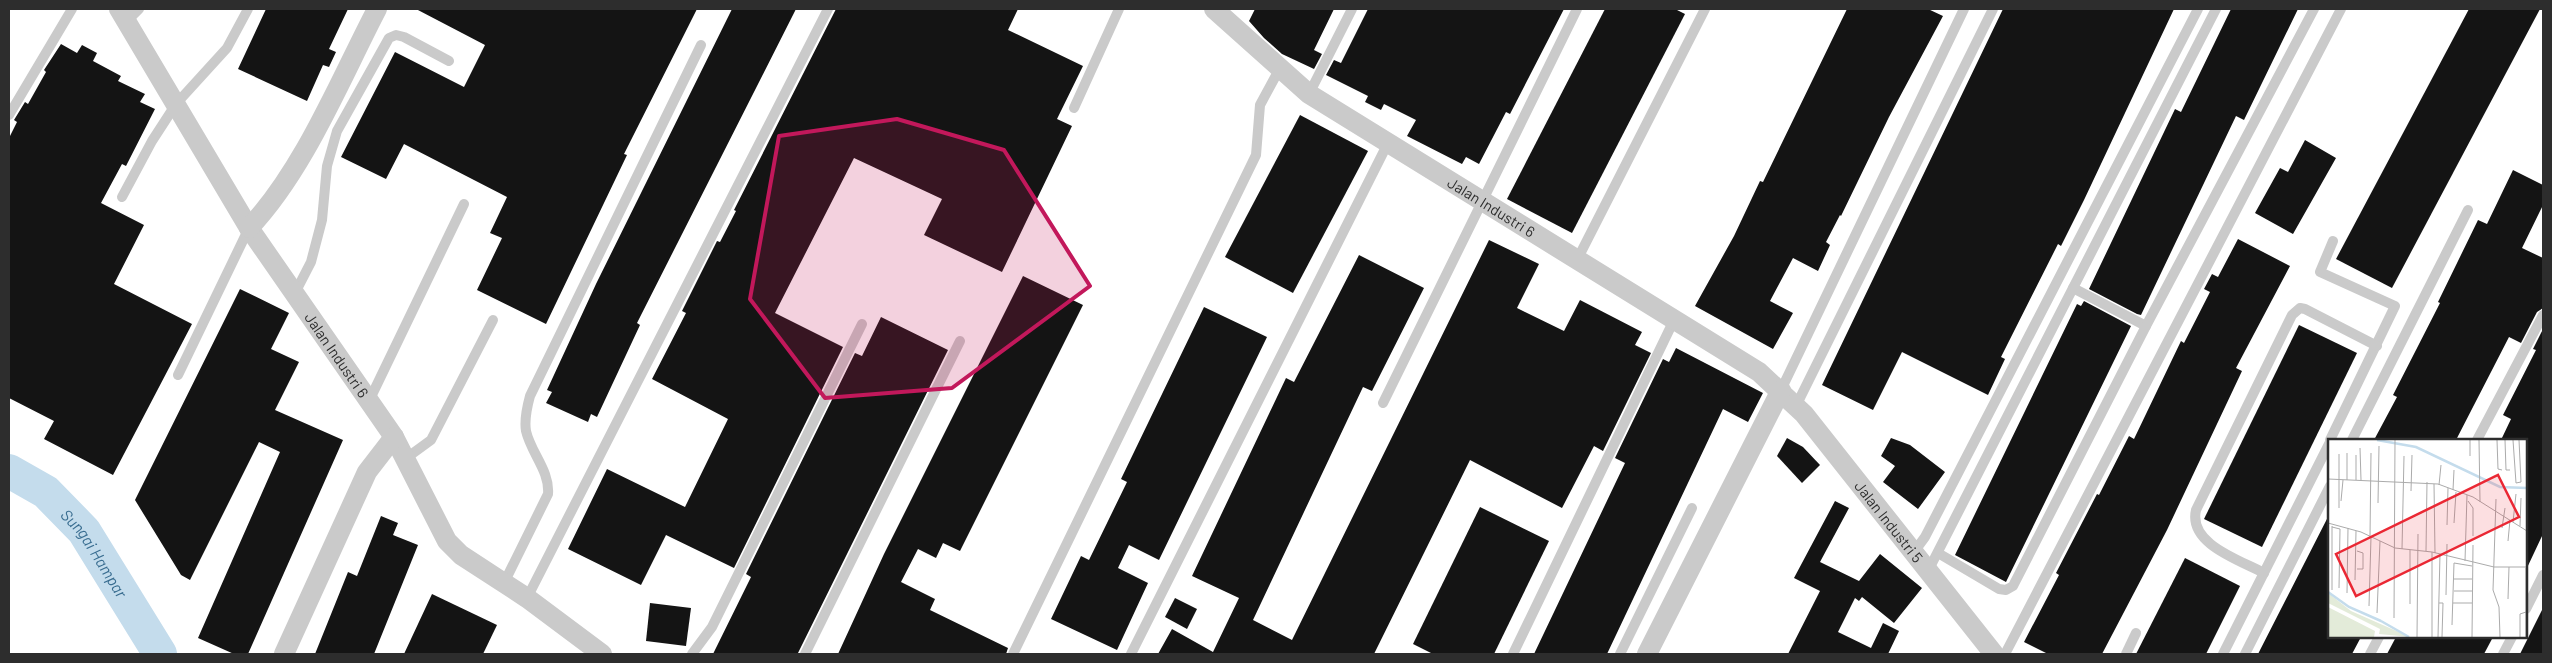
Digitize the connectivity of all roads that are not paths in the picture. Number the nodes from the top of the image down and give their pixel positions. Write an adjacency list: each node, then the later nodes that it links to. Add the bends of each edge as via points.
1 (72, 9): 23 (lane)
2 (248, 9): 21 (lane, via 227,48)
3 (377, 9): 29 (street, via 298,162)
4 (828, 9): 60 (lane)
5 (1119, 9): 22 (lane)
6 (1352, 9): 20 (lane)
7 (1577, 9): 26 (lane)
8 (1705, 9): 31 (lane)
9 (1964, 9): 42 (lane)
10 (1993, 9): 45 (lane)
11 (2198, 9): 54 (lane, via 1925,537)
12 (2216, 9): 32 (lane)
13 (2314, 9): 38 (lane)
14 (2341, 9): 75 (lane)
15 (128, 13): 21 (street, Jalan Industri 6)
16 (1226, 13): 19 (street, Jalan Industri 6)
17 (701, 46): 59 (lane, via 530,396 526,431 549,482 548,494)
18 (449, 62): 33 (lane, via 404,38 389,38 337,132 331,149 322,220 311,262)
19 (1280, 68): 20 (street, Jalan Industri 6); 69 (lane, via 1260,105 1256,155)
20 (1309, 94): 24 (street, Jalan Industri 6)
21 (176, 104): 25 (lane); 29 (street, Jalan Industri 6)
22 (1074, 108)
23 (9, 115)
24 (1388, 143): 26 (street, Jalan Industri 6); 70 (lane)
25 (122, 197)
26 (1482, 199): 31 (street, Jalan Industri 6); 44 (lane)
27 (464, 204): 43 (lane)
28 (2468, 210): 48 (lane)
29 (249, 228): 33 (street, Jalan Industri 6); 41 (lane)
30 (2333, 241): 40 (lane, via 2320,272 2395,306)
31 (1576, 260): 36 (street, Jalan Industri 6)
32 (2073, 288): 38 (lane); 55 (lane)
33 (294, 293): 43 (street, Jalan Industri 6)
34 (2543, 315): 49 (lane)
35 (493, 320): 51 (lane, via 431,440)
36 (1674, 320): 42 (street, Jalan Industri 6, via 1759,372); 71 (lane)
37 (862, 324): 67 (lane, via 712,627)
38 (2146, 326): 55 (lane, via 2013,586 2000,589)
39 (960, 341): 68 (lane)
40 (2377, 346): 47 (lane); 57 (lane, via 2305,309 2295,310 2290,320 2194,518 2197,532 2206,541)
41 (178, 375)
42 (1781, 390): 45 (street, Jalan Industri 5); 73 (street)
43 (369, 401): 46 (street, Jalan Industri 6)
44 (1383, 403)
45 (1796, 406): 54 (street, Jalan Industri 5)
46 (394, 437): 51 (street, Jalan Industri 6); 65 (street, via 367,472)
47 (2331, 439)
48 (2353, 439)
49 (2478, 439)
50 (2328, 445): 57 (lane)
51 (405, 459): 59 (street, Jalan Industri 6, via 447,541 461,555)
52 (2328, 490): 78 (lane)
53 (1692, 508): 72 (lane)
54 (1914, 552): 56 (street, Jalan Industri 5)
55 (1938, 553): 56 (lane)
56 (1928, 571): 74 (street, Jalan Industri 5)
57 (2264, 573): 77 (lane)
58 (2543, 575): 61 (lane)
59 (504, 583): 60 (street, Jalan Industri 6)
60 (527, 598): 66 (street, Jalan Industri 6)
61 (2527, 607)
62 (2136, 633): 76 (lane)
63 (2378, 638): 79 (lane)
64 (2511, 638): 80 (lane)
65 (284, 654)
66 (602, 654)
67 (692, 654)
68 (805, 654)
69 (1013, 654)
70 (1131, 654)
71 (1513, 654)
72 (1620, 654)
73 (1647, 654)
74 (1994, 654)
75 (2005, 654)
76 (2126, 654)
77 (2222, 654)
78 (2245, 654)
79 (2370, 654)
80 (2503, 654)

